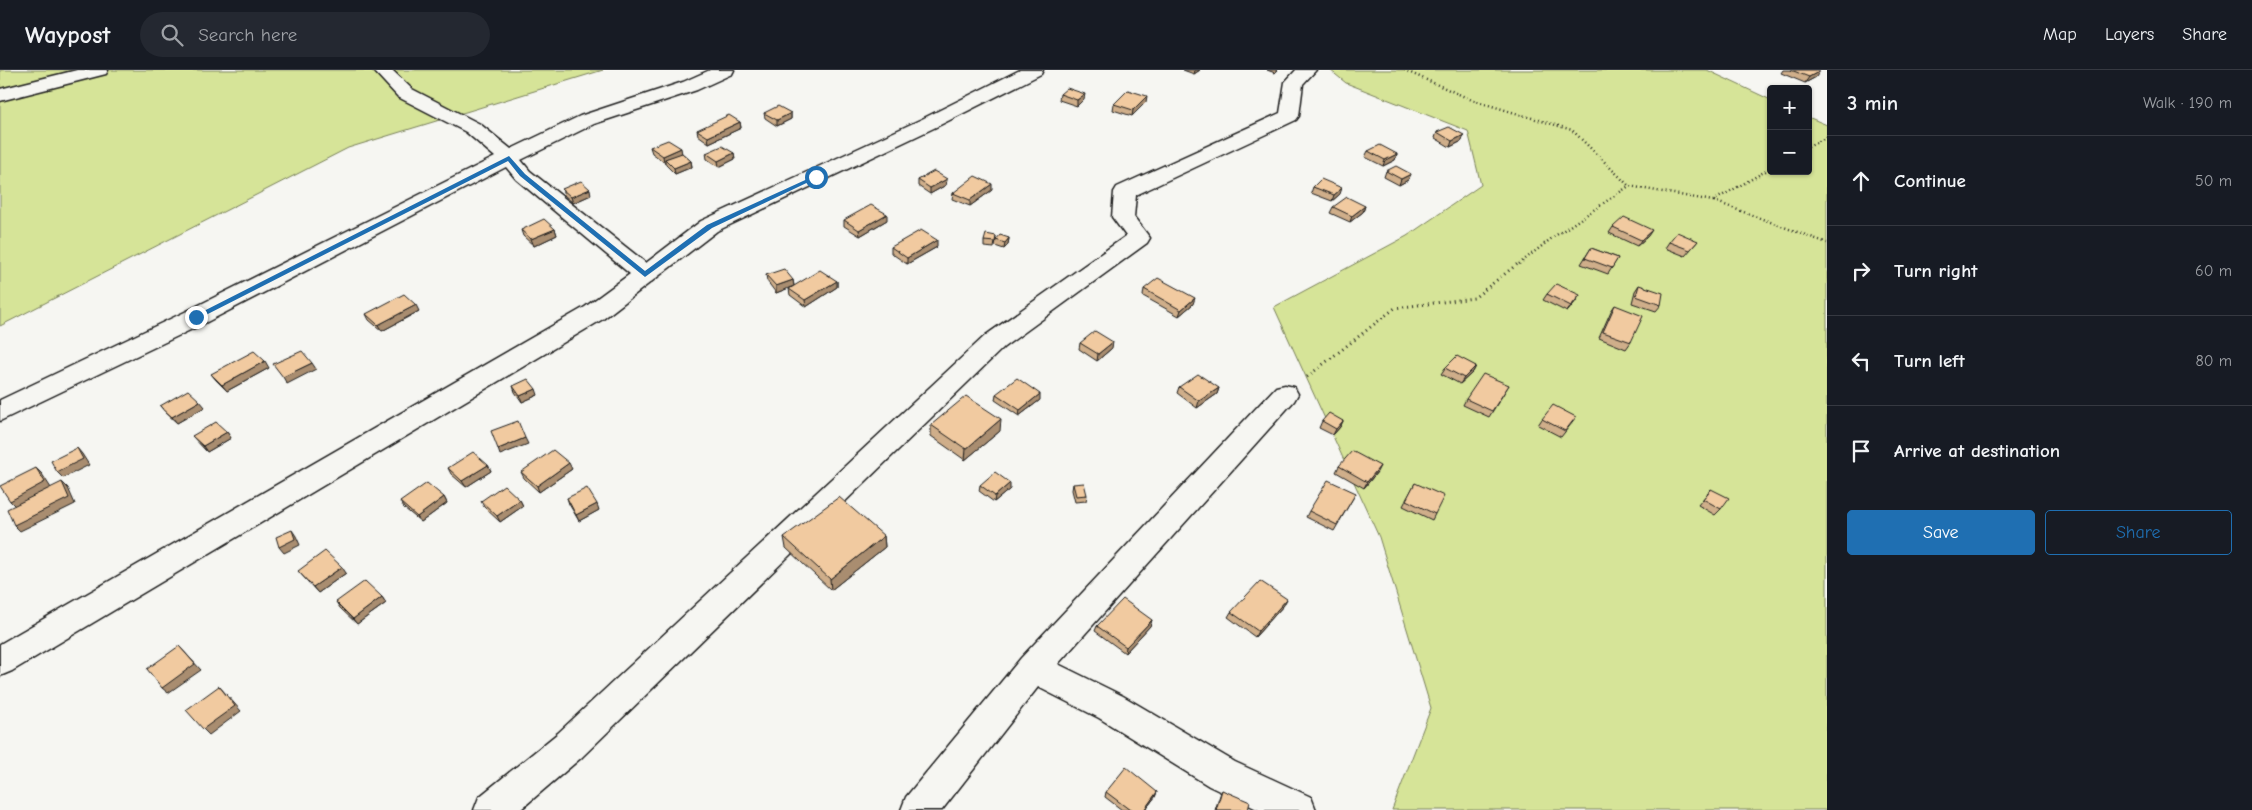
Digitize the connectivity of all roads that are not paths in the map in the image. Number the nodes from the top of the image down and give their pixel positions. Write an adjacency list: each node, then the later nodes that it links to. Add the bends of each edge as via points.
1 (99, 70): 6 (street)
2 (382, 70): 7 (street, via 405,93 473,128)
3 (725, 70): 7 (street, via 690,86 587,120)
4 (1034, 70): 8 (street, via 834,169 709,226)
5 (1307, 70): 13 (street, via 1294,82 1289,116 1125,192 1123,217 1139,238 995,341 570,745)
6 (0, 95)
7 (509, 158): 8 (street, via 522,175); 10 (street, via 196,317)
8 (645, 274): 11 (street, via 594,313)
9 (1285, 394): 12 (street)
10 (0, 411)
11 (0, 661)
12 (1033, 668): 14 (street); 15 (street, via 1111,707 1222,774)
13 (492, 810)
14 (919, 810)
15 (1298, 810)

